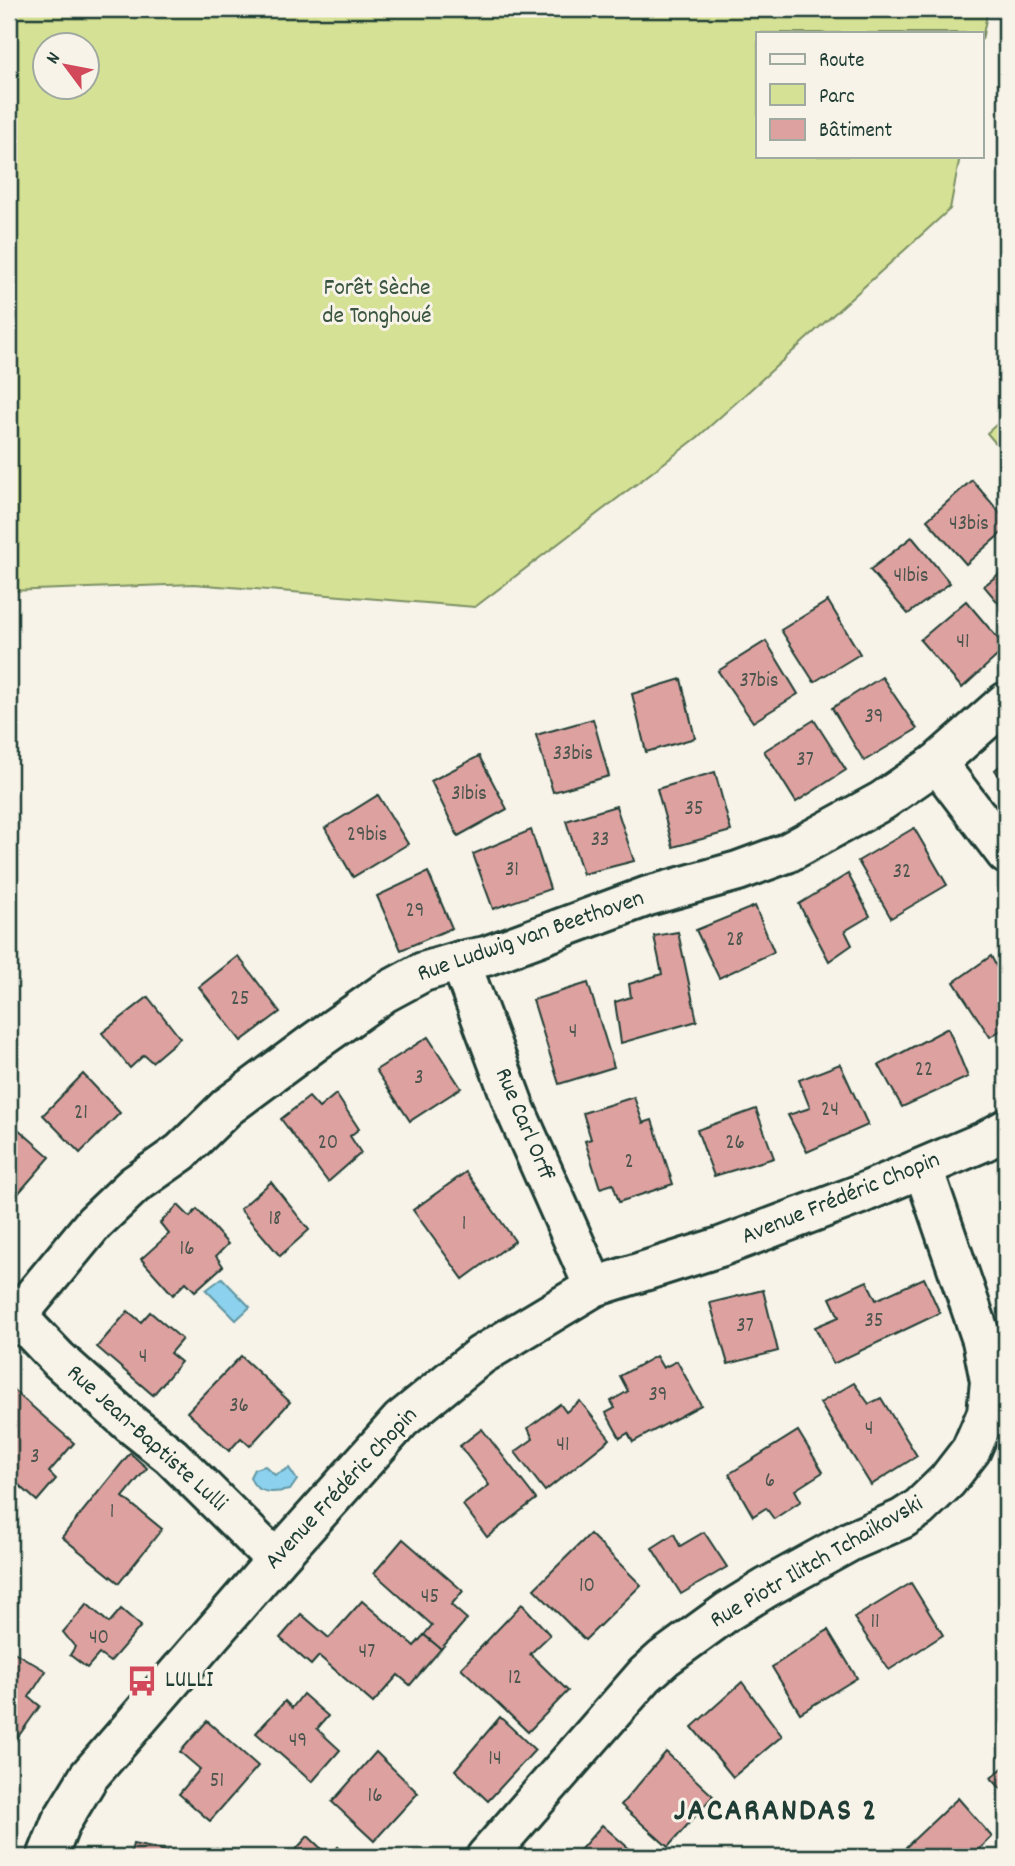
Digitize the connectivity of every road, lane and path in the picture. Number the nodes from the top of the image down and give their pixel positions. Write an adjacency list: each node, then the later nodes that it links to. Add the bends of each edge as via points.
1 (1006, 702): 2 (street, Rue Ludwig van Beethoven)
2 (937, 763): 3 (street); 4 (street, Rue Ludwig van Beethoven, via 882,801 787,853)
3 (1006, 854)
4 (460, 961): 7 (street, Rue Carl Orff, via 516,1111); 8 (street, Rue Ludwig van Beethoven, via 423,972 384,993 227,1107 181,1152 134,1185 94,1223)
5 (1006, 1129): 6 (street, Avenue Frédéric Chopin)
6 (923, 1168): 7 (street, Avenue Frédéric Chopin, via 720,1247); 11 (street, Rue Piotr Ilitch Tchaikovski, via 982,1340 990,1381 987,1413 971,1450 919,1508 766,1588 664,1658)
7 (594, 1287): 9 (street, Avenue Frédéric Chopin, via 481,1355 401,1420)
8 (13, 1321): 9 (street, Rue Jean-Baptiste Lulli, via 171,1456)
9 (276, 1560): 10 (street, Avenue Frédéric Chopin, via 89,1776 61,1822)
10 (47, 1857)
11 (486, 1857)

